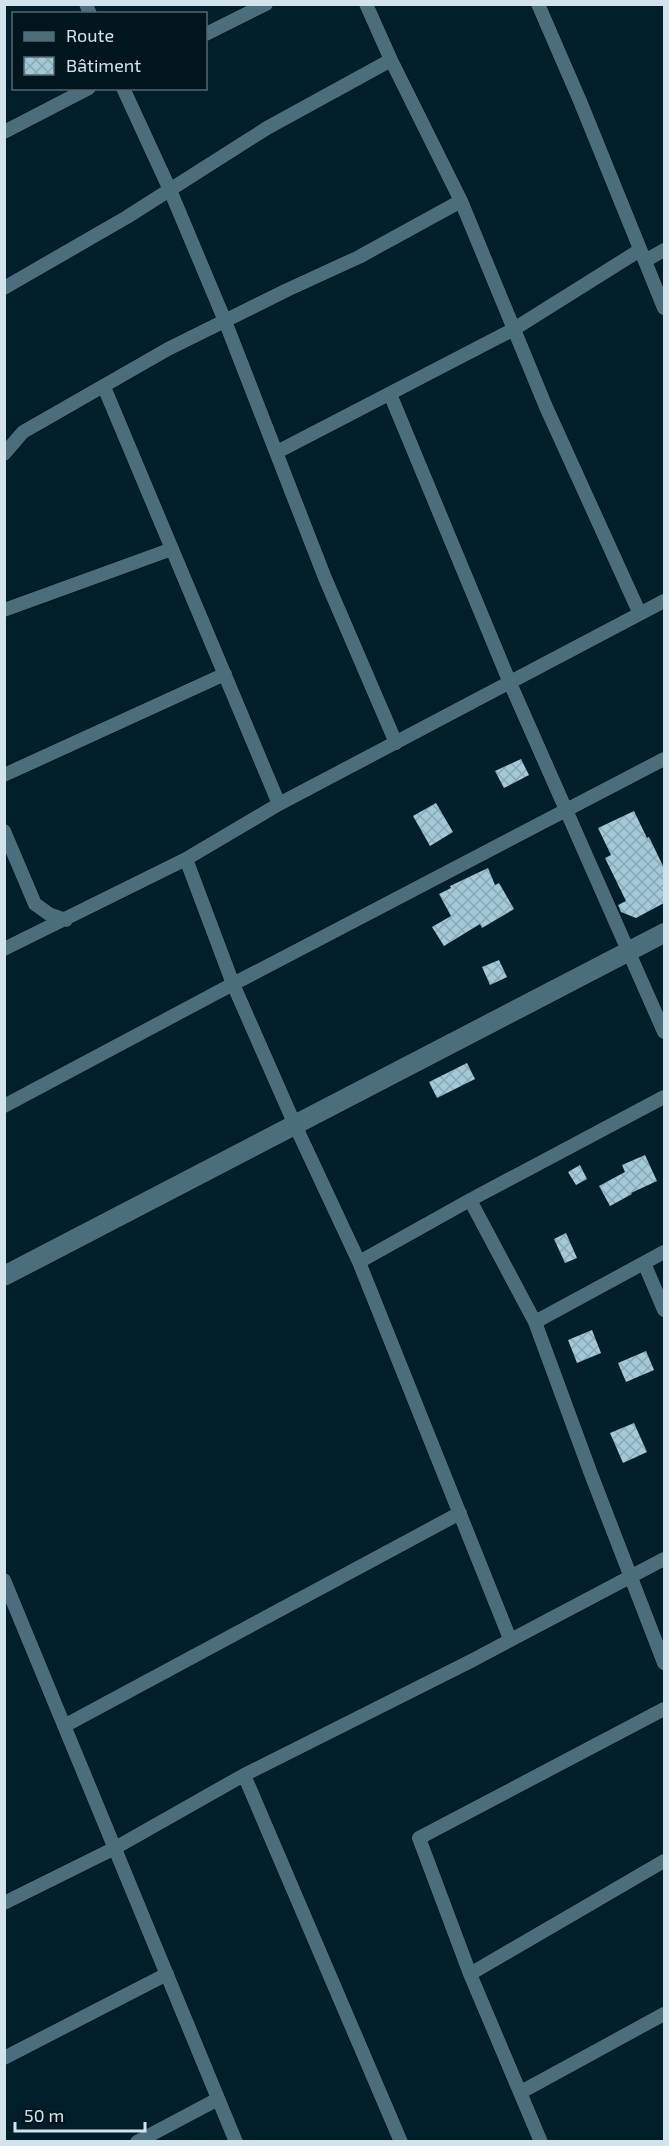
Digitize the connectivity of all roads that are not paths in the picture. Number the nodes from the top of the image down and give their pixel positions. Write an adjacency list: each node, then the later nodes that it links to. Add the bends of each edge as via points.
1 (266, 4): 4 (street)
2 (366, 4): 5 (street)
3 (538, 4): 12 (street)
4 (207, 34)
5 (391, 60): 9 (street, via 267,128); 10 (street)
6 (86, 90): 8 (street)
7 (124, 90): 9 (street)
8 (4, 132)
9 (170, 190): 13 (street); 15 (street)
10 (461, 201): 15 (street, via 359,257); 16 (street)
11 (664, 250): 12 (street)
12 (643, 255): 14 (street); 16 (street)
13 (4, 288)
14 (664, 308)
15 (225, 321): 17 (street); 19 (street)
16 (514, 329): 18 (street); 24 (street)
17 (104, 387): 20 (street, via 22,432); 21 (street)
18 (390, 394): 19 (street); 26 (street)
19 (277, 452): 27 (street, via 325,578)
20 (4, 454)
21 (172, 549): 23 (street); 25 (street)
22 (664, 601): 24 (street)
23 (4, 610)
24 (640, 614): 26 (street)
25 (225, 674): 29 (street); 30 (street)
26 (510, 683): 27 (street); 31 (street)
27 (396, 743): 30 (street)
28 (664, 759): 31 (street)
29 (4, 775)
30 (279, 804): 33 (street)
31 (567, 810): 37 (street); 38 (street)
32 (4, 831): 34 (street, via 35,904)
33 (186, 859): 34 (street); 38 (street)
34 (66, 921): 36 (street)
35 (664, 933): 37 (street)
36 (4, 949)
37 (628, 952): 39 (street); 42 (street)
38 (233, 984): 41 (street); 42 (street)
39 (664, 1032)
40 (664, 1097): 43 (street)
41 (4, 1106)
42 (295, 1125): 45 (street); 47 (street)
43 (470, 1200): 45 (street); 49 (street)
44 (664, 1252): 46 (street)
45 (359, 1262): 50 (street)
46 (644, 1263): 48 (street); 49 (street)
47 (4, 1276)
48 (664, 1310)
49 (535, 1322): 52 (street)
50 (460, 1513): 54 (street); 57 (street)
51 (664, 1559): 52 (street)
52 (632, 1576): 54 (street); 55 (street)
53 (4, 1580): 57 (street)
54 (510, 1639): 58 (street)
55 (664, 1663)
56 (664, 1709): 63 (street, via 419,1838)
57 (64, 1726): 59 (street)
58 (244, 1775): 59 (street); 70 (street)
59 (115, 1848): 61 (street); 62 (street)
60 (664, 1861): 63 (street)
61 (4, 1903)
62 (167, 1974): 65 (street); 67 (street)
63 (470, 1974): 66 (street)
64 (664, 2014): 66 (street)
65 (4, 2058)
66 (521, 2092): 71 (street)
67 (218, 2099): 68 (street); 69 (street)
68 (137, 2142)
69 (236, 2142)
70 (400, 2142)
71 (541, 2142)

